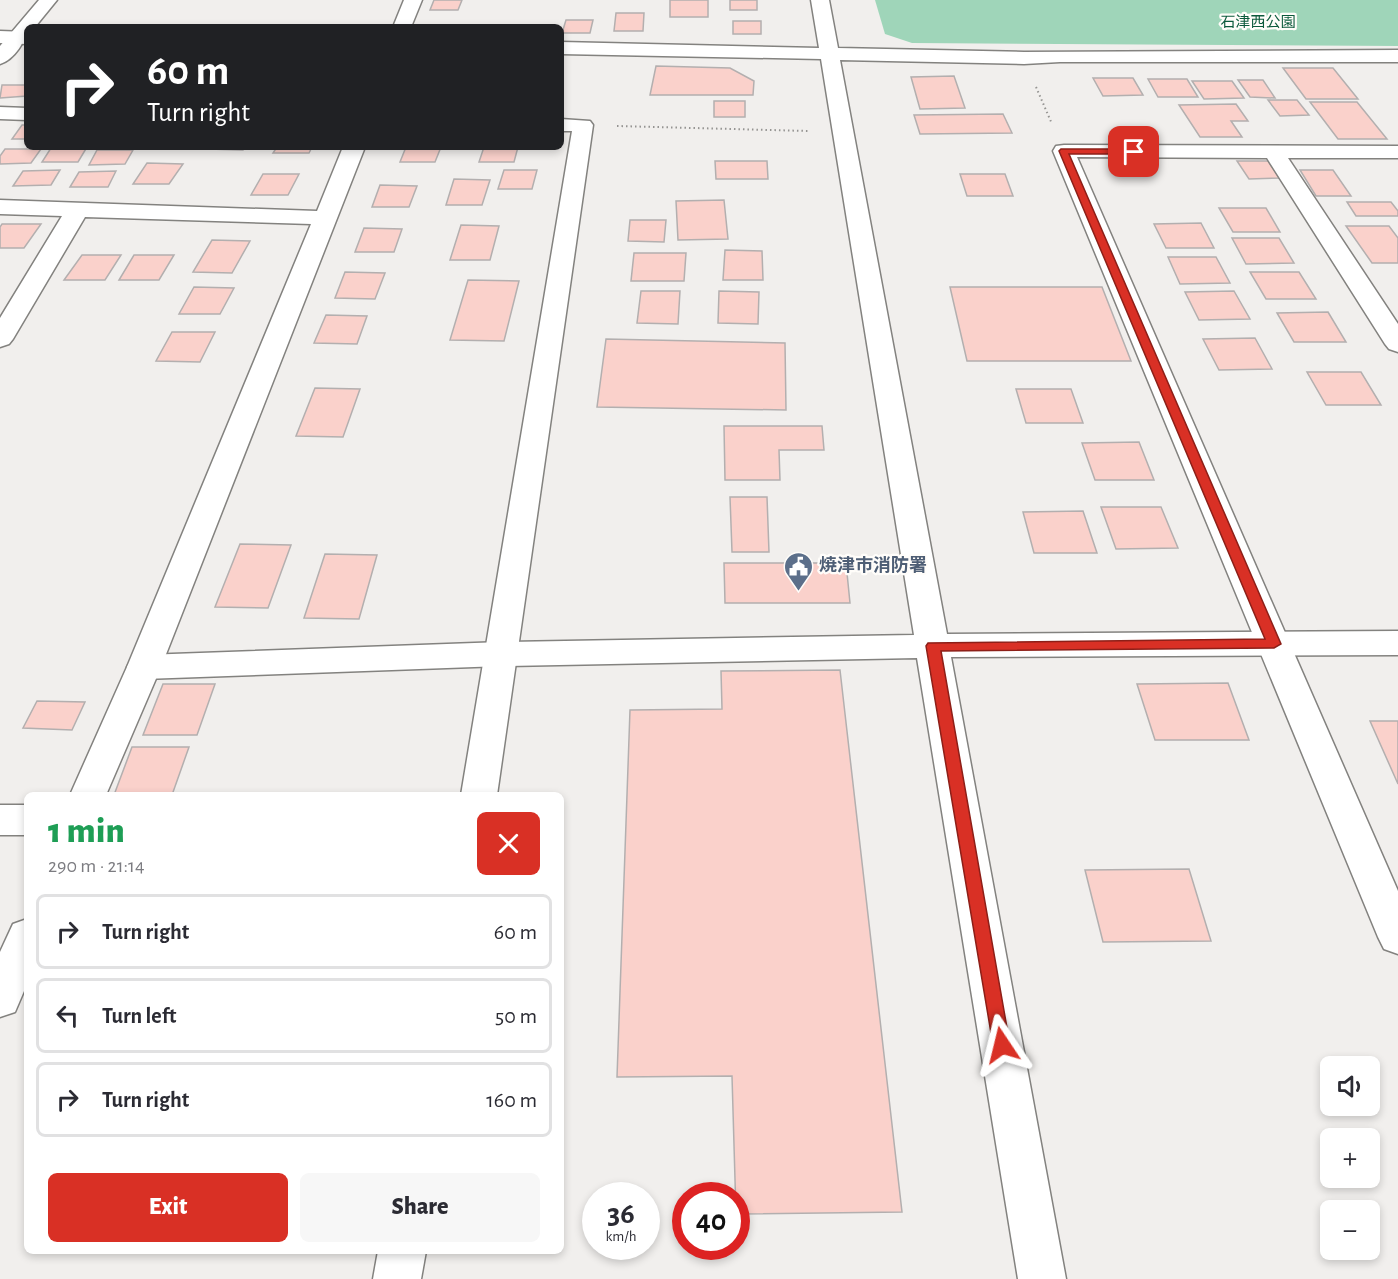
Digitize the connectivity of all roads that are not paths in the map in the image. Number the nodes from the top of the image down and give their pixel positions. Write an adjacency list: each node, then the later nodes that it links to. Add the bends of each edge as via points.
1 (48, 0): 4 (street)
2 (413, 0): 5 (street)
3 (820, 0): 8 (street)
4 (27, 24)
5 (403, 24)
6 (15, 38): 10 (street)
7 (564, 48): 8 (street)
8 (830, 54): 9 (street, via 1024,58); 24 (street)
9 (1398, 56)
10 (0, 58)
11 (0, 113): 12 (street)
12 (24, 114)
13 (572, 125): 25 (street)
14 (353, 150): 19 (street)
15 (1398, 152): 16 (street)
16 (1274, 153): 21 (street); 23 (street, via 1064,151)
17 (0, 207): 18 (street)
18 (78, 209): 19 (street); 20 (street)
19 (324, 218): 26 (street)
20 (0, 339)
21 (1398, 344)
22 (1398, 643): 23 (street)
23 (1274, 644): 24 (street); 31 (street)
24 (933, 646): 25 (street); 36 (street)
25 (502, 654): 26 (street); 28 (street)
26 (144, 667): 27 (street)
27 (89, 792)
28 (479, 792)
29 (0, 820): 30 (street)
30 (24, 820)
31 (1398, 937)
32 (24, 943): 33 (street)
33 (0, 999)
34 (401, 1254): 35 (street)
35 (397, 1279)
36 (1042, 1279)

